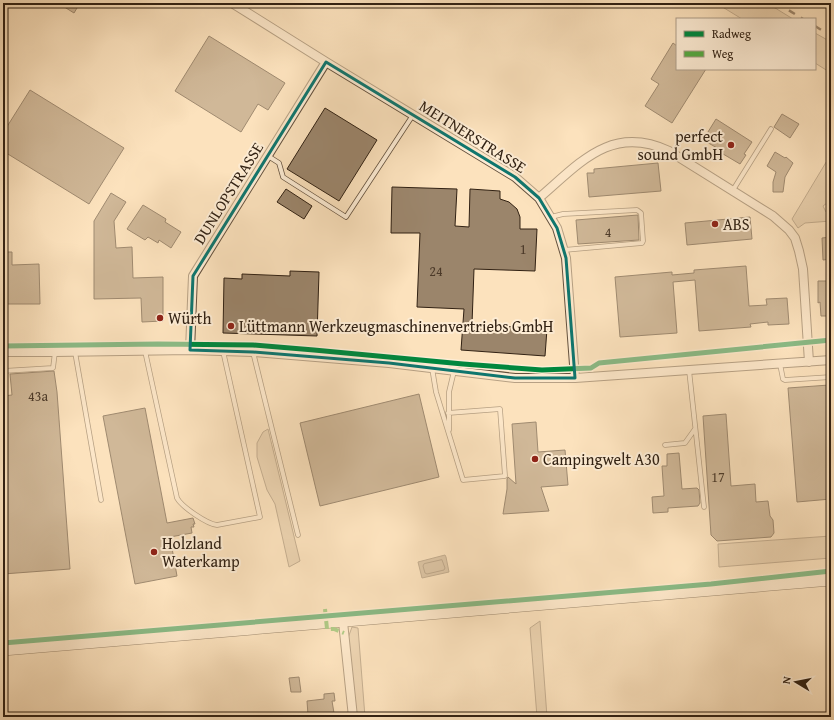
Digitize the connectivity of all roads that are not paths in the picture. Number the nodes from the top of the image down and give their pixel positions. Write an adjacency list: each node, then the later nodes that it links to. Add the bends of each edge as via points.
1 (232, 3): 2 (street, MEITNERSTRASSE)
2 (326, 62): 3 (street, MEITNERSTRASSE); 5 (street, DUNLOPSTRASSE)
3 (413, 114): 5 (lane, via 346,217 283,176 279,163); 7 (street, MEITNERSTRASSE, via 515,177)
4 (771, 129): 6 (lane)
5 (268, 156): 10 (street, DUNLOPSTRASSE, via 193,276)
6 (734, 190): 7 (street, via 669,151 635,142 618,143 589,156); 18 (street, via 783,223 794,238 803,269)
7 (540, 198): 8 (street, MEITNERSTRASSE)
8 (551, 217): 9 (street, MEITNERSTRASSE); 9 (lane, via 608,211 637,210 641,213 644,241 642,243)
9 (564, 250): 25 (street, MEITNERSTRASSE)
10 (190, 350): 11 (street); 12 (street)
11 (145, 351): 12 (lane, via 177,498 204,520 217,525 260,517); 15 (street)
12 (223, 351): 16 (street)
13 (3, 352): 14 (street)
14 (54, 352): 15 (street); 21 (lane, via 53,368)
15 (75, 352): 30 (lane)
16 (253, 352): 20 (street); 32 (lane)
17 (831, 360): 18 (street)
18 (809, 362): 19 (street)
19 (780, 364): 22 (street); 24 (lane, via 785,380)
20 (432, 368): 23 (street); 28 (lane, via 436,392)
21 (3, 370)
22 (689, 370): 25 (street); 27 (lane)
23 (454, 371): 25 (street, via 515,378); 26 (lane)
24 (831, 377)
25 (575, 378)
26 (448, 413): 28 (lane); 28 (lane, via 500,410 505,476 463,480)
27 (695, 428): 29 (lane, via 686,443); 31 (lane)
28 (450, 438)
29 (665, 445)
30 (101, 500)
31 (704, 507)
32 (298, 535)
33 (831, 580): 34 (main road)
34 (343, 622): 35 (main road); 36 (street)
35 (3, 650)
36 (353, 717)

